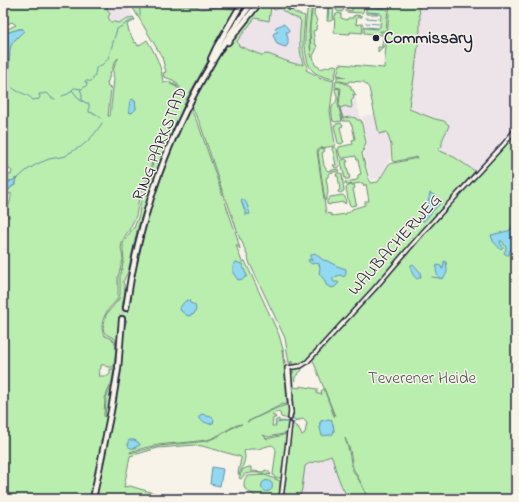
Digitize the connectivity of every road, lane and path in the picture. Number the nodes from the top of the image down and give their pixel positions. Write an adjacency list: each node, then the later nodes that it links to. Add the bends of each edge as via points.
1 (242, 3): 6 (highway, via 216,48)
2 (251, 3): 6 (highway, RING PARKSTAD, via 230,30)
3 (260, 3): 6 (highway)
4 (284, 3): 5 (street, via 289,8)
5 (295, 3)
6 (210, 64): 8 (highway, RING PARKSTAD, via 178,122 156,176 134,249)
7 (516, 129): 10 (street, WAUBACHERWEG, via 311,358 303,365 288,368)
8 (125, 308)
9 (123, 319): 12 (highway, via 117,375)
10 (290, 418)
11 (290, 424): 13 (street)
12 (94, 499)
13 (281, 499)

